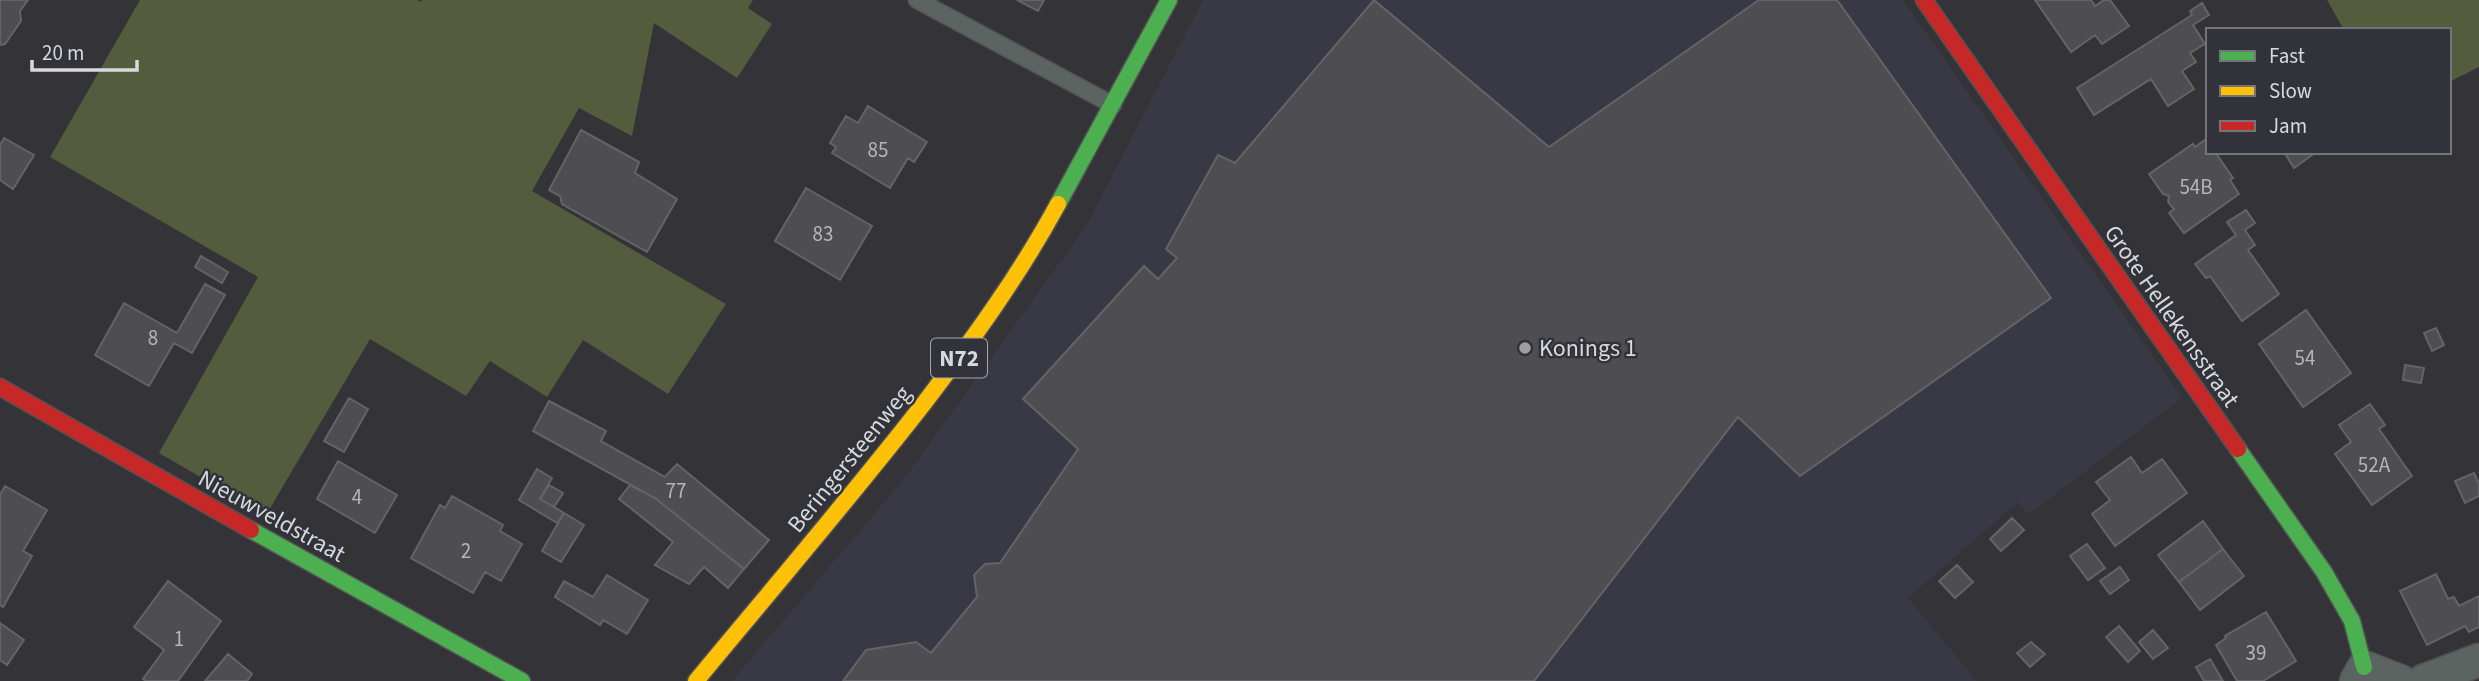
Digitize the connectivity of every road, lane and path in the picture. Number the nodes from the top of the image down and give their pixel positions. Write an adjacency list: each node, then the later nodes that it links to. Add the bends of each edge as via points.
1 (917, 0): 4 (lane)
2 (1170, 0): 4 (street, Beringersteenweg / N72)
3 (1924, 0): 7 (street, Grote Hellekensstraat, via 2324,572 2352,621)
4 (1113, 104): 9 (street, Beringersteenweg / N72, via 1040,238 976,335 883,456)
5 (0, 387): 8 (street, Nieuwveldstraat)
6 (2479, 660): 11 (street)
7 (2360, 674): 10 (street)
8 (522, 681)
9 (696, 681)
10 (2400, 681)
11 (2423, 681)

